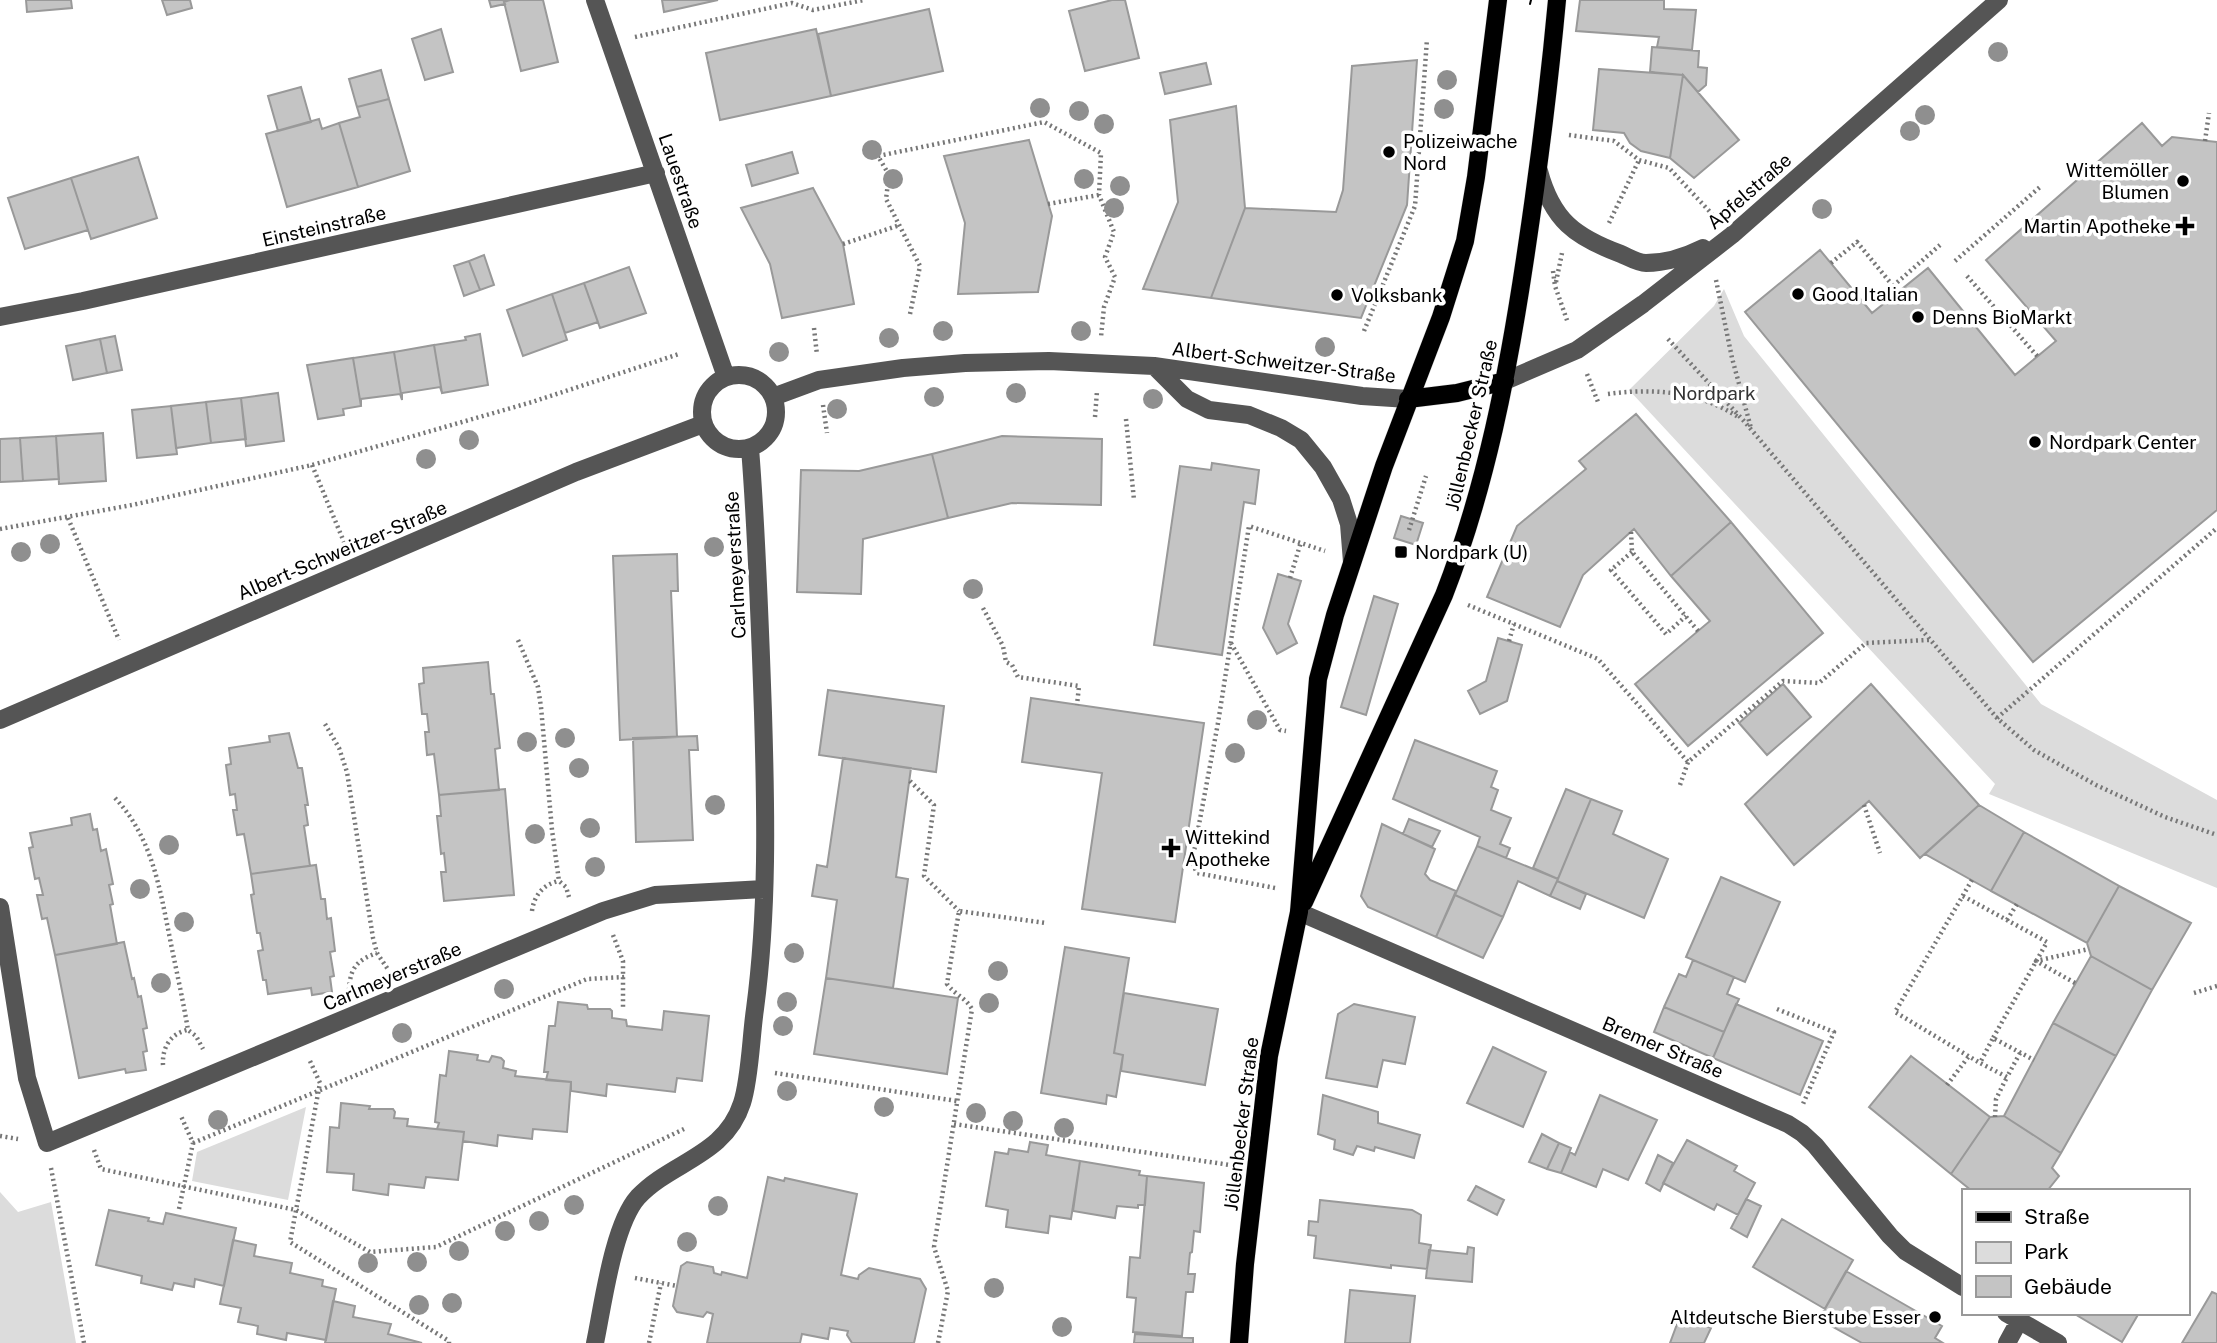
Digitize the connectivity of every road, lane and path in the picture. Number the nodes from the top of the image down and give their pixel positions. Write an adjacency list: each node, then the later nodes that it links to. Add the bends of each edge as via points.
1 (595, 0): 7 (street, Lauestraße)
2 (864, 0): 7 (path, via 813,10 792,3)
3 (1498, 0): 42 (main road, Jöllenbecker Straße, via 1465,241)
4 (1557, 0): 9 (main road, Jöllenbecker Straße)
5 (1999, 0): 18 (street, Apfelstraße)
6 (1427, 38): 32 (path, via 1415,206)
7 (610, 42): 13 (street, Lauestraße)
8 (2209, 113): 10 (path)
9 (1544, 134): 11 (path, via 1614,141); 12 (main road, Jöllenbecker Straße)
10 (2205, 141)
11 (1639, 160): 18 (path, via 1669,168); 21 (path)
12 (1539, 171): 21 (street, via 1552,206 1568,227); 39 (main road, Jöllenbecker Straße)
13 (656, 173): 31 (street, Einsteinstraße); 38 (street, Lauestraße)
14 (2040, 187): 23 (path)
15 (1099, 195): 16 (path); 17 (path, via 1101,152 1044,122 878,156 889,175 886,199); 29 (path, via 1114,232 1105,257 1115,277)
16 (1048, 204)
17 (900, 225): 19 (path); 30 (path, via 920,266)
18 (1731, 235): 21 (street, via 1688,256 1644,263); 22 (street, Apfelstraße)
19 (843, 244)
20 (1940, 244): 27 (path)
21 (1598, 246)
22 (1710, 252): 34 (street, Apfelstraße); 46 (path)
23 (1955, 261)
24 (1830, 263): 27 (path, via 1857,242)
25 (1967, 276): 36 (path)
26 (1555, 286): 34 (path)
27 (1893, 286): 28 (path)
28 (1898, 292)
29 (1104, 307)
30 (910, 314)
31 (0, 317)
32 (1364, 331)
33 (1668, 339): 44 (path)
34 (1577, 350): 39 (street, Apfelstraße)
35 (679, 354): 48 (path, via 533,402)
36 (2038, 357)
37 (1154, 366): 41 (street, Albert-Schweitzer-Straße, via 1062,361 965,363 819,380); 42 (street, Albert-Schweitzer-Straße); 58 (street, Albert-Schweitzer-Straße, via 1187,399 1209,410 1249,415 1301,440 1341,499 1349,524)
38 (726, 377): 41 (street, via 754,378); 45 (street, via 705,396)
39 (1505, 381): 42 (main road); 61 (main road, Jöllenbecker Straße, via 1485,467)
40 (1608, 394): 44 (path, via 1667,391 1702,399)
41 (774, 397): 47 (street, via 777,413 773,428)
42 (1408, 399): 58 (main road, Jöllenbecker Straße)
43 (1126, 419): 50 (path)
44 (1743, 421): 46 (path)
45 (703, 424): 47 (street, via 722,446); 59 (street, Albert-Schweitzer-Straße, via 586,468)
46 (1752, 432): 67 (path)
47 (750, 448): 85 (street, Carlmeyerstraße, via 760,610)
48 (312, 465): 51 (path); 59 (path)
49 (1426, 476): 54 (path)
50 (1134, 500)
51 (68, 518): 53 (path); 70 (path)
52 (2217, 528): 72 (path)
53 (0, 529)
54 (1409, 530)
55 (1630, 533): 57 (path)
56 (1301, 542): 58 (path); 60 (path); 69 (path, via 1249,526)
57 (1632, 552): 63 (path); 63 (path, via 1611,570 1626,588 1666,634)
58 (1352, 562): 75 (main road, Jöllenbecker Straße, via 1318,678)
59 (355, 567): 70 (street, Albert-Schweitzer-Straße)
60 (1290, 578)
61 (1444, 595): 64 (path); 91 (main road, Jöllenbecker Straße)
62 (983, 608): 71 (path, via 1003,646 1006,662 1013,665 1018,677 1079,686)
63 (1686, 616): 65 (path)
64 (1514, 624): 68 (path); 76 (path, via 1598,659)
65 (1698, 631)
66 (518, 640): 93 (path, via 538,687 559,881 566,887)
67 (1930, 640): 72 (path); 76 (path, via 1866,643 1819,682 1783,681)
68 (1510, 641)
69 (1231, 642): 75 (path, via 1280,730); 84 (path, via 1192,862 1197,873)
70 (130, 666): 73 (street, Albert-Schweitzer-Straße)
71 (1077, 705)
72 (1997, 718): 81 (path, via 2034,750 2096,785)
73 (0, 720)
74 (325, 724): 96 (path, via 347,772)
75 (1312, 733): 91 (main road, Jöllenbecker Straße)
76 (1688, 762): 78 (path)
77 (910, 781): 90 (path, via 934,805 924,876)
78 (1680, 785)
79 (115, 798): 106 (path, via 148,848)
80 (1864, 805): 82 (path)
81 (2217, 835)
82 (1880, 853)
83 (1972, 880): 86 (path)
84 (1255, 884)
85 (764, 889): 89 (street, Carlmeyerstraße, via 655,895); 113 (street, Carlmeyerstraße)
86 (1963, 896): 92 (path); 110 (path, via 1895,1012)
87 (2017, 904): 92 (path)
88 (0, 907): 123 (street, Carlmeyerstraße, via 27,1078 47,1143)
89 (603, 911): 93 (street, Carlmeyerstraße); 98 (path, via 624,961)
90 (959, 911): 94 (path); 119 (path, via 947,984 972,1009)
91 (1299, 912): 124 (street, Bremer Straße); 126 (main road, Jöllenbecker Straße, via 1269,1056)
92 (2007, 920): 97 (path, via 2046,942)
93 (575, 922): 102 (street, Carlmeyerstraße)
94 (1046, 923)
95 (2089, 949): 97 (path)
96 (377, 953): 102 (path, via 385,962); 105 (path, via 352,968 349,989)
97 (2036, 961): 99 (path); 108 (path)
98 (625, 977): 103 (path); 117 (path, via 587,979)
99 (2076, 983)
100 (2217, 986): 101 (path)
101 (2194, 993)
102 (396, 998): 105 (street, Carlmeyerstraße)
103 (623, 1009)
104 (1777, 1009): 124 (path, via 1834,1032)
105 (356, 1014): 107 (street, Carlmeyerstraße)
106 (188, 1030): 114 (path, via 202,1045); 118 (path, via 170,1039 163,1054)
107 (301, 1038): 114 (street, Carlmeyerstraße); 117 (path, via 320,1083)
108 (1993, 1038): 109 (path); 112 (path)
109 (2020, 1052): 111 (path); 115 (path)
110 (1969, 1056): 112 (path); 116 (path)
111 (2034, 1060)
112 (1980, 1063): 115 (path)
113 (747, 1069): 119 (path); 131 (street, Carlmeyerstraße, via 743,1101 733,1125 709,1148 639,1197 626,1214)
114 (212, 1075): 118 (street, Carlmeyerstraße)
115 (2007, 1077): 120 (path, via 1996,1099)
116 (1947, 1084)
117 (318, 1090): 125 (path); 130 (path)
118 (170, 1093): 123 (street, Carlmeyerstraße); 125 (path)
119 (957, 1101): 122 (path)
120 (1995, 1117)
121 (694, 1124): 130 (path, via 436,1247 370,1252)
122 (954, 1124): 126 (path); 140 (path, via 934,1247 948,1291)
123 (86, 1126): 127 (path, via 101,1169)
124 (1793, 1127): 134 (street, Bremer Straße, via 1815,1145 1905,1251)
125 (192, 1143): 127 (path)
126 (1255, 1168): 141 (main road, Jöllenbecker Straße)
127 (184, 1186): 129 (path); 130 (path)
128 (56, 1192): 136 (path)
129 (179, 1209)
130 (296, 1210): 137 (path, via 290,1242)
131 (610, 1273): 132 (path); 138 (street, Carlmeyerstraße)
132 (661, 1283): 133 (path); 139 (path)
133 (677, 1286)
134 (1962, 1286)
135 (2012, 1317): 142 (street); 143 (street)
136 (84, 1343)
137 (449, 1343)
138 (595, 1343)
139 (649, 1343)
140 (937, 1343)
141 (1239, 1343)
142 (2007, 1343)
143 (2058, 1343)

